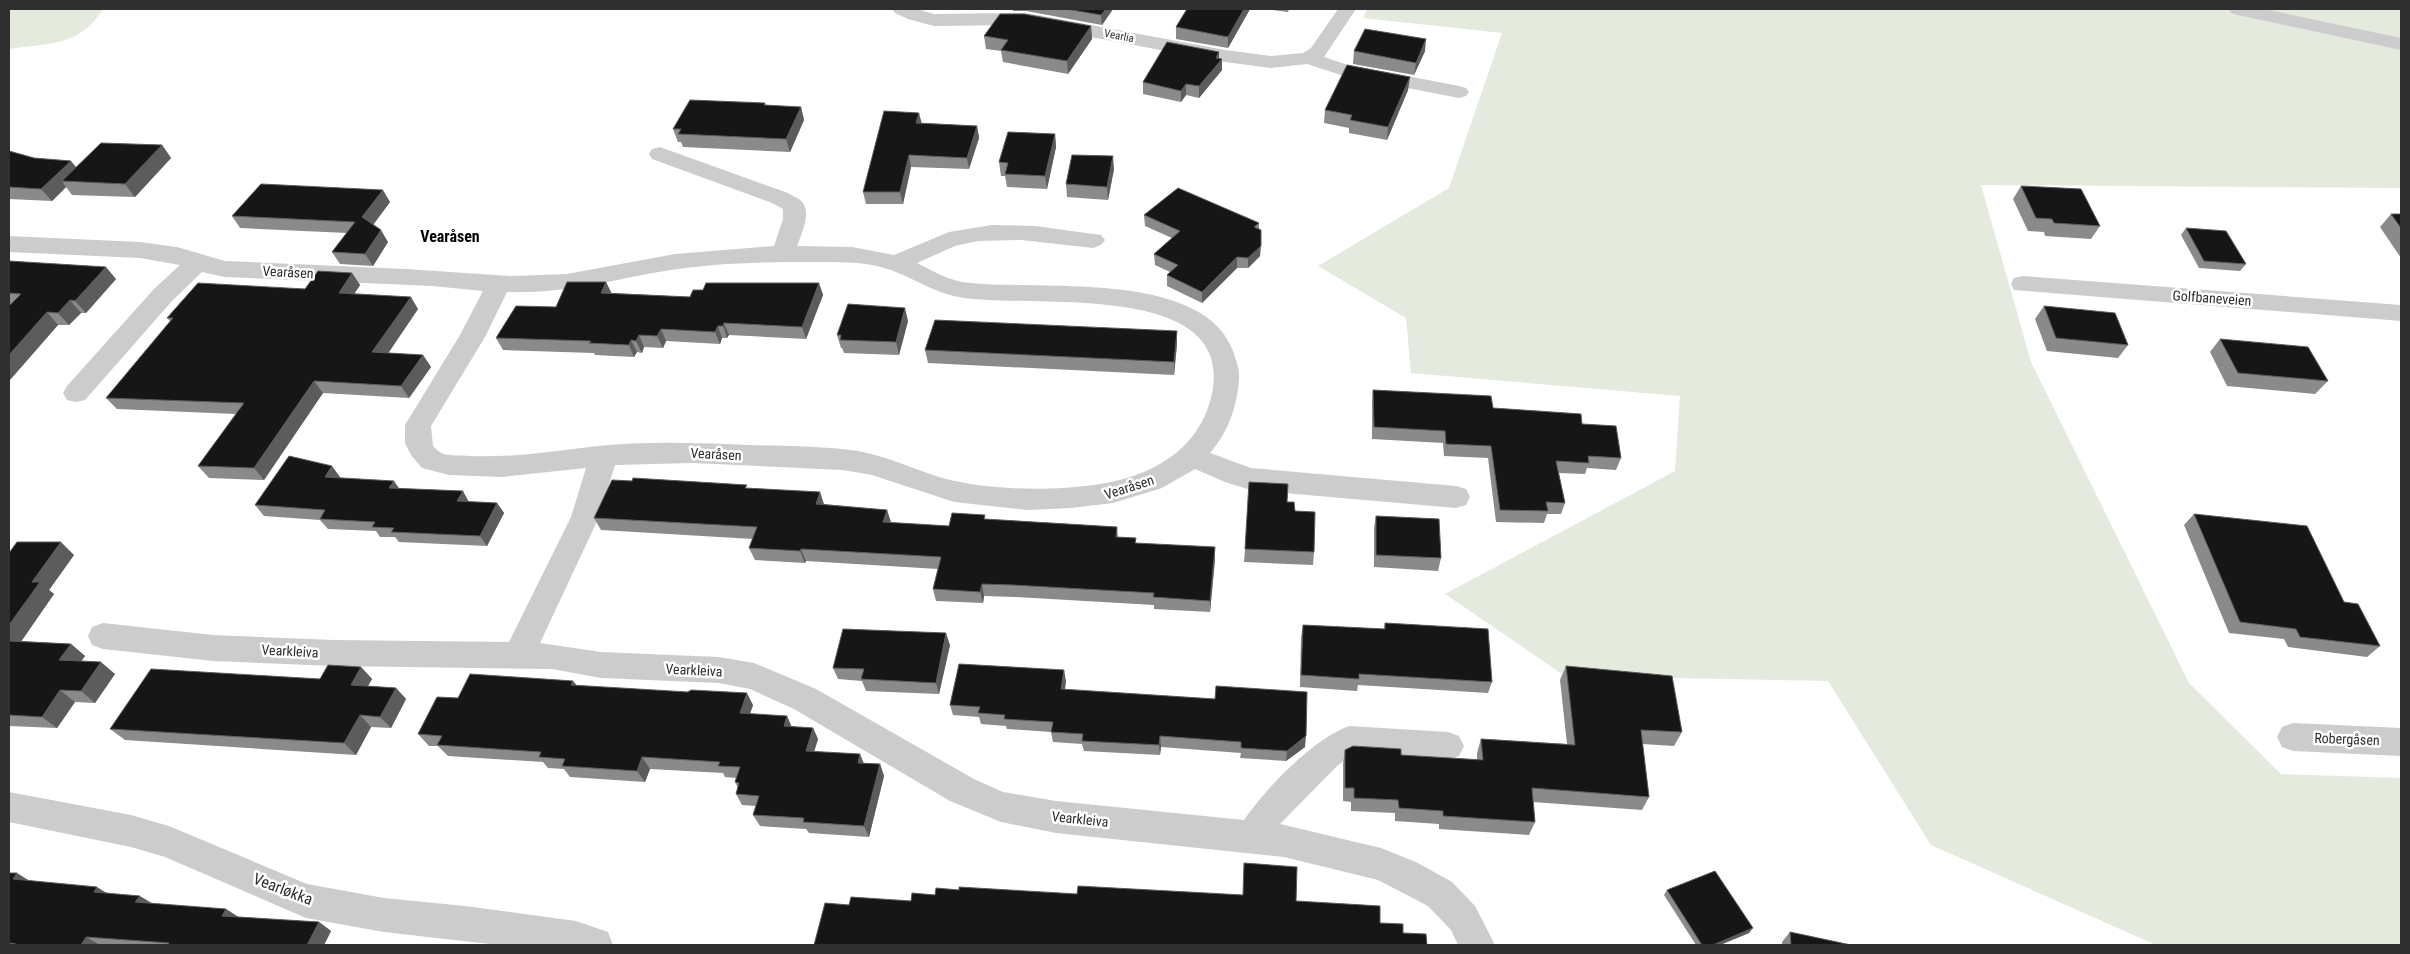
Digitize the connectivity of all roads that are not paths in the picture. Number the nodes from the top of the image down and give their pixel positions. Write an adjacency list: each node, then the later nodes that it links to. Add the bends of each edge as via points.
1 (902, 9): 5 (street, Vearlia, via 934,20 1026,19 1253,60 1271,62)
2 (1347, 9): 5 (street, via 1318,52)
3 (2238, 9): 4 (street)
4 (2401, 44)
5 (1308, 58): 6 (street, Vearlia, via 1342,70)
6 (1459, 92)
7 (660, 154): 10 (street, via 794,206 794,219)
8 (1093, 240): 12 (street, via 976,233 920,252)
9 (9, 244): 11 (street, Vearåsen, via 140,250 177,255)
10 (783, 254): 12 (street, Vearåsen, via 862,257); 13 (street, Vearåsen, via 681,261 584,280)
11 (197, 263): 13 (street, Vearåsen, via 225,269); 16 (street, via 163,295)
12 (896, 264): 18 (street, Vearåsen, via 954,289 1119,297 1156,305 1189,318 1216,342 1227,368 1224,402 1218,421 1206,443)
13 (499, 284): 17 (street, Vearåsen, via 472,337 418,425 415,439 420,450 440,464 484,467 543,465)
14 (2023, 284): 15 (street, Golfbaneveien)
15 (2401, 313)
16 (76, 393)
17 (604, 456): 18 (street, Vearåsen, via 654,451 861,462 930,486 1026,498 1095,497 1113,493 1168,473); 21 (street, via 585,518)
18 (1192, 456): 19 (street, via 1251,479)
19 (1456, 497)
20 (103, 636): 21 (street, Vearkleiva, via 213,648 278,651)
21 (519, 654): 26 (street, Vearkleiva, via 552,656 601,666 719,670 754,676 805,699 962,790 1001,807 1056,817)
22 (2293, 737): 23 (street, Robergåsen)
23 (2401, 742)
24 (1448, 746): 26 (street, via 1349,740 1327,755 1276,804)
25 (9, 807): 27 (street, Vearløkka, via 131,831 169,842 306,901)
26 (1252, 836): 28 (street, Vearkleiva, via 1381,864 1404,874 1440,894 1463,918)
27 (595, 945)
28 (1478, 945)

